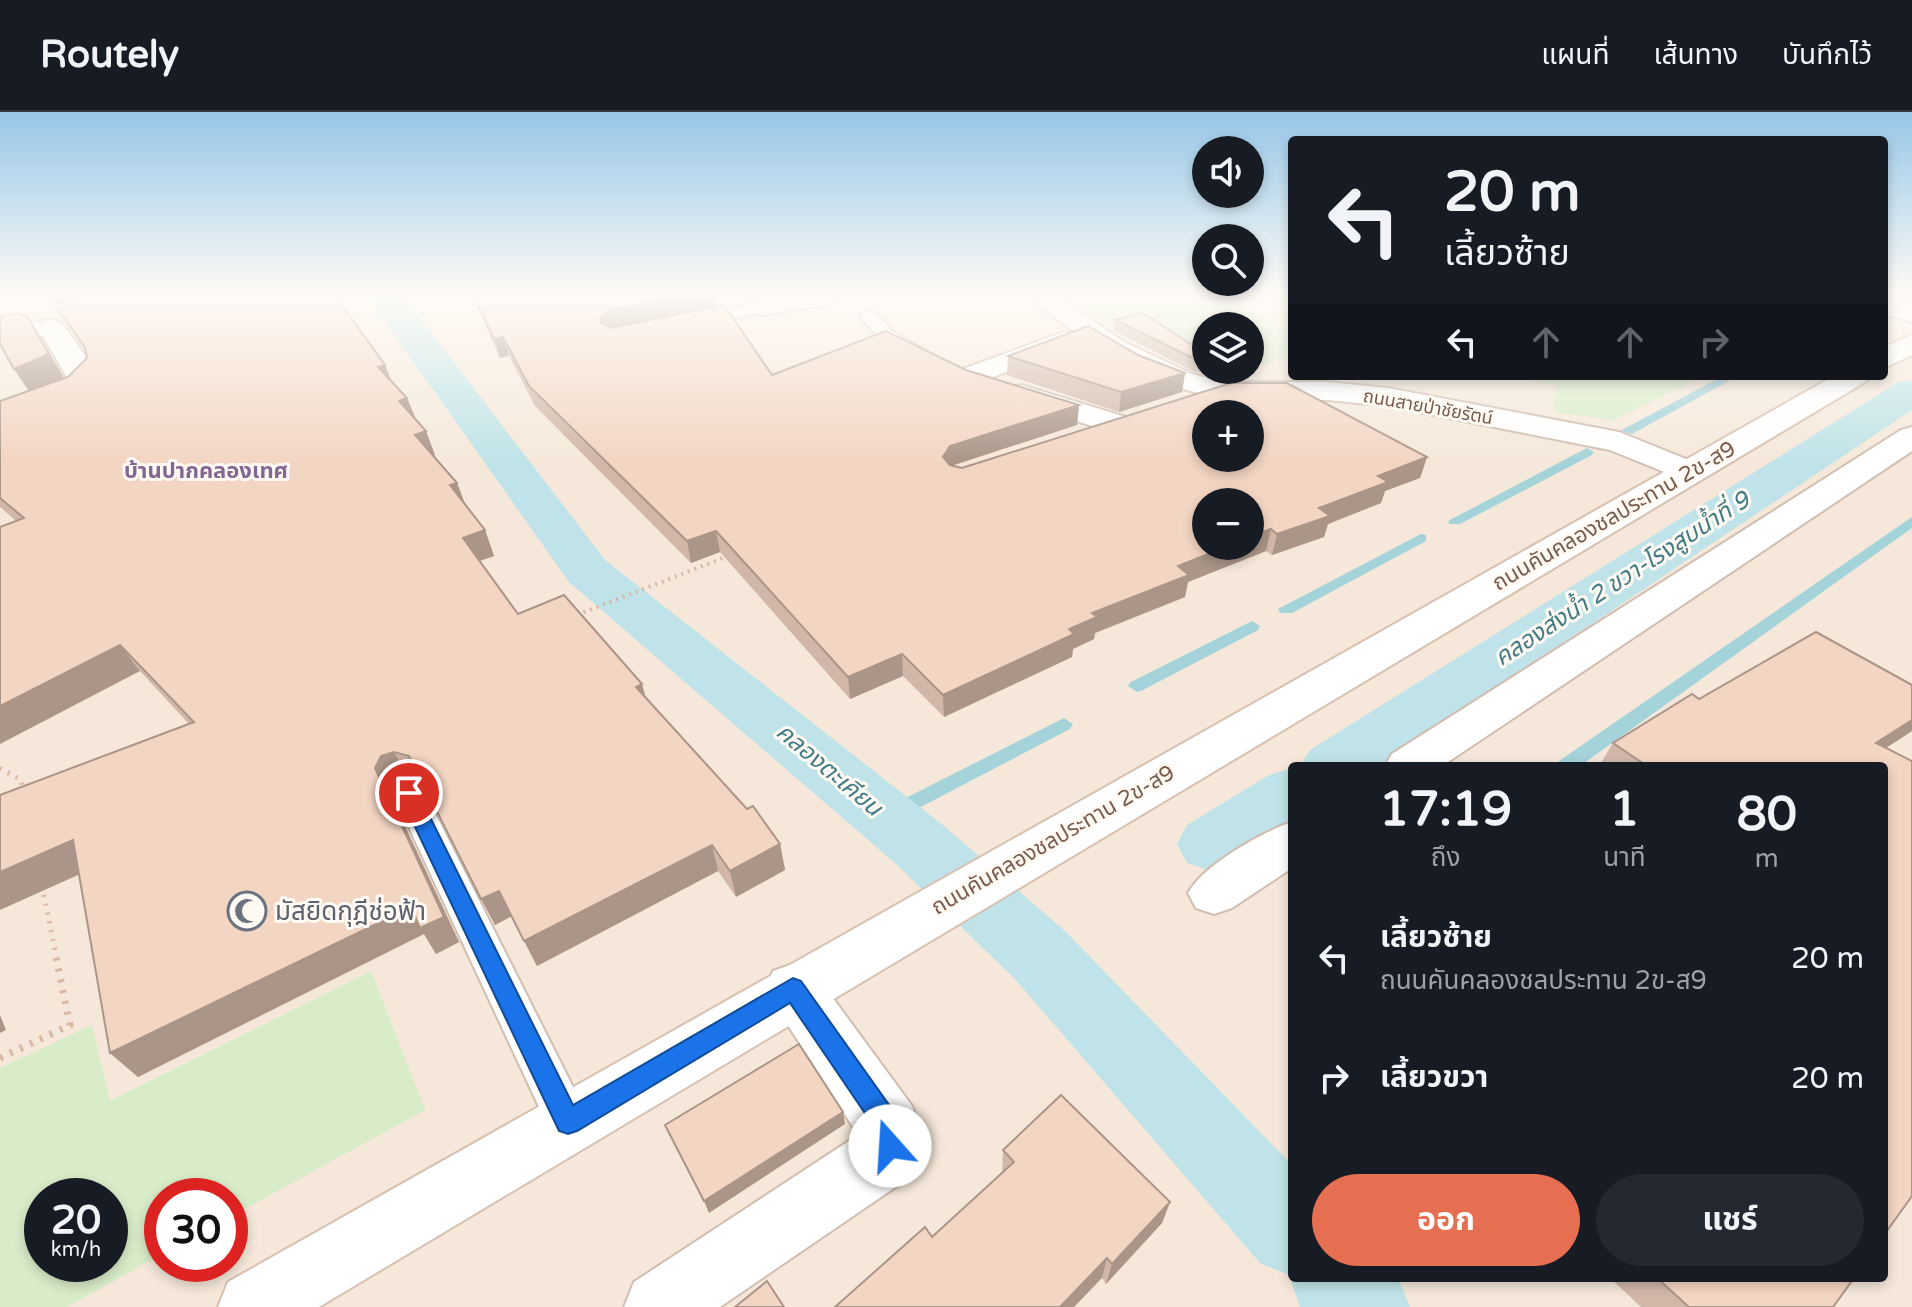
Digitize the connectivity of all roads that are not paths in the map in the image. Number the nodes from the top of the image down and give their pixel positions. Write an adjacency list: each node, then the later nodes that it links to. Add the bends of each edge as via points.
1 (68, 352): 8 (street, via 83,381 71,391)
2 (917, 352): 5 (lane)
3 (1029, 352): 9 (street, via 964,374)
4 (1122, 352): 7 (street, ถนนสายป่าชัยรัตน์, via 1182,380)
5 (932, 360)
6 (1848, 380): 12 (street, ถนนคันคลองชลประทาน 2ข-ส9)
7 (1224, 391): 9 (street); 12 (street, ถนนสายป่าชัยรัตน์, via 1388,397 1619,442)
8 (0, 419)
9 (1118, 425): 11 (street)
10 (1912, 437): 13 (street)
11 (1076, 439)
12 (1689, 472): 17 (street, ถนนคันคลองชลประทาน 2ข-ส9)
13 (1414, 762)
14 (409, 793): 18 (lane)
15 (1288, 845): 16 (street)
16 (1214, 893)
17 (793, 989): 18 (street, ถนนคันคลองชลประทาน 2ข-ส9); 20 (street, via 890,1128 890,1146 877,1161)
18 (568, 1122): 19 (street, ถนนคันคลองชลประทาน 2ข-ส9)
19 (253, 1307)
20 (659, 1307)

